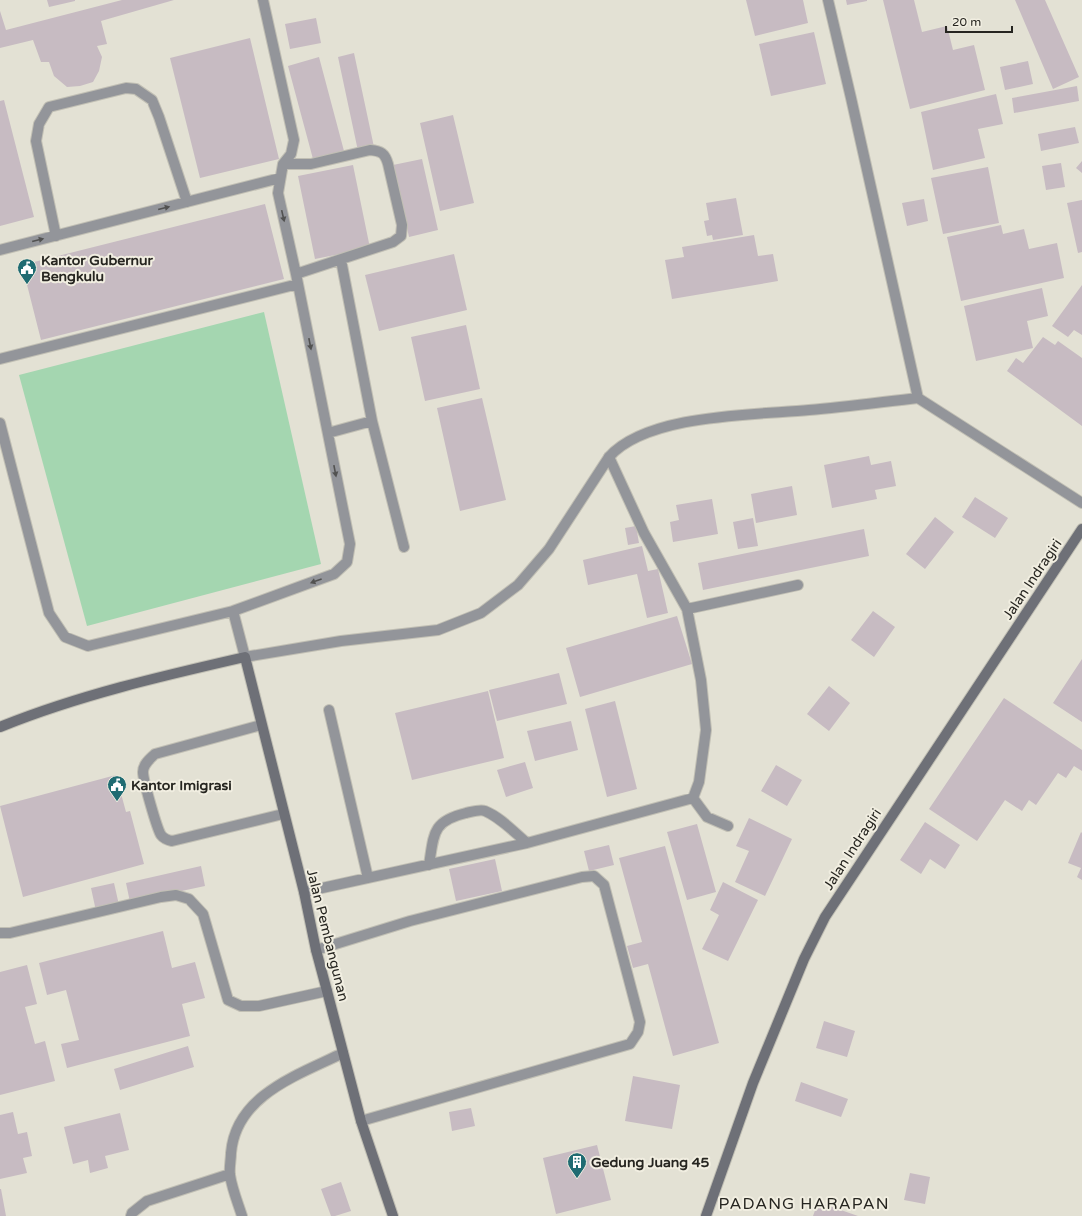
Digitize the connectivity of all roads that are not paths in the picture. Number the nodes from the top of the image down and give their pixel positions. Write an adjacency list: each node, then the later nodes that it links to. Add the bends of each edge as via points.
1 (263, 0): 3 (street, via 294,140 291,154)
2 (828, 0): 11 (street)
3 (283, 164): 4 (street); 8 (street, via 311,164 370,150 379,151 385,156 402,225 401,236 393,242)
4 (280, 178): 5 (street); 9 (street, one-way to 9, via 278,193)
5 (187, 202): 6 (street, one-way to 5); 6 (street, via 152,100 136,90 126,88 110,92 49,108 39,124 36,141)
6 (56, 236): 7 (street, one-way to 6)
7 (0, 250)
8 (341, 260): 9 (street); 12 (street)
9 (297, 279): 10 (street); 14 (street, one-way to 14)
10 (0, 359)
11 (918, 398): 15 (street, via 724,416 677,423 646,433 616,448); 16 (street)
12 (372, 421): 14 (street); 18 (street)
13 (0, 423): 21 (street, via 49,614 65,637 88,646)
14 (328, 432): 21 (street, one-way to 21, via 350,544 347,562 334,574)
15 (609, 456): 20 (street, via 644,533); 22 (street, via 549,549 518,585 482,613 438,630 341,641)
16 (1082, 503)
17 (1082, 529): 42 (street, Jalan Indragiri, via 824,917 753,1083)
18 (404, 547)
19 (798, 585): 20 (street)
20 (687, 609): 26 (street, via 701,680 706,730 700,782)
21 (233, 611): 22 (street)
22 (245, 657): 24 (street, Jalan Pembangunan); 25 (street, via 68,702)
23 (329, 710): 31 (street)
24 (261, 725): 27 (street, Jalan Pembangunan); 27 (street, via 155,754 148,760 143,772 161,834 172,841)
25 (0, 727)
26 (693, 798): 28 (street, via 707,817); 29 (street)
27 (283, 814): 32 (street, Jalan Pembangunan)
28 (728, 826)
29 (526, 843): 30 (street); 30 (street, via 496,817 483,810 452,816 441,823 433,837)
30 (429, 865): 31 (street)
31 (368, 878): 32 (street)
32 (304, 892): 34 (street, Jalan Pembangunan)
33 (0, 933): 35 (street, via 10,933 176,895 189,899 203,914 228,1000 241,1006 259,1006)
34 (316, 950): 35 (street, Jalan Pembangunan); 37 (street, via 410,921 582,877 594,876 604,885 640,1022 638,1032 630,1044)
35 (327, 991): 36 (street, Jalan Pembangunan)
36 (343, 1053): 37 (street, Jalan Pembangunan); 38 (street, via 277,1086 255,1102 240,1122 232,1143)
37 (361, 1121): 41 (street, Jalan Pembangunan)
38 (230, 1174): 39 (street, via 147,1201); 40 (street)
39 (131, 1216)
40 (242, 1216)
41 (393, 1216)
42 (706, 1216)

